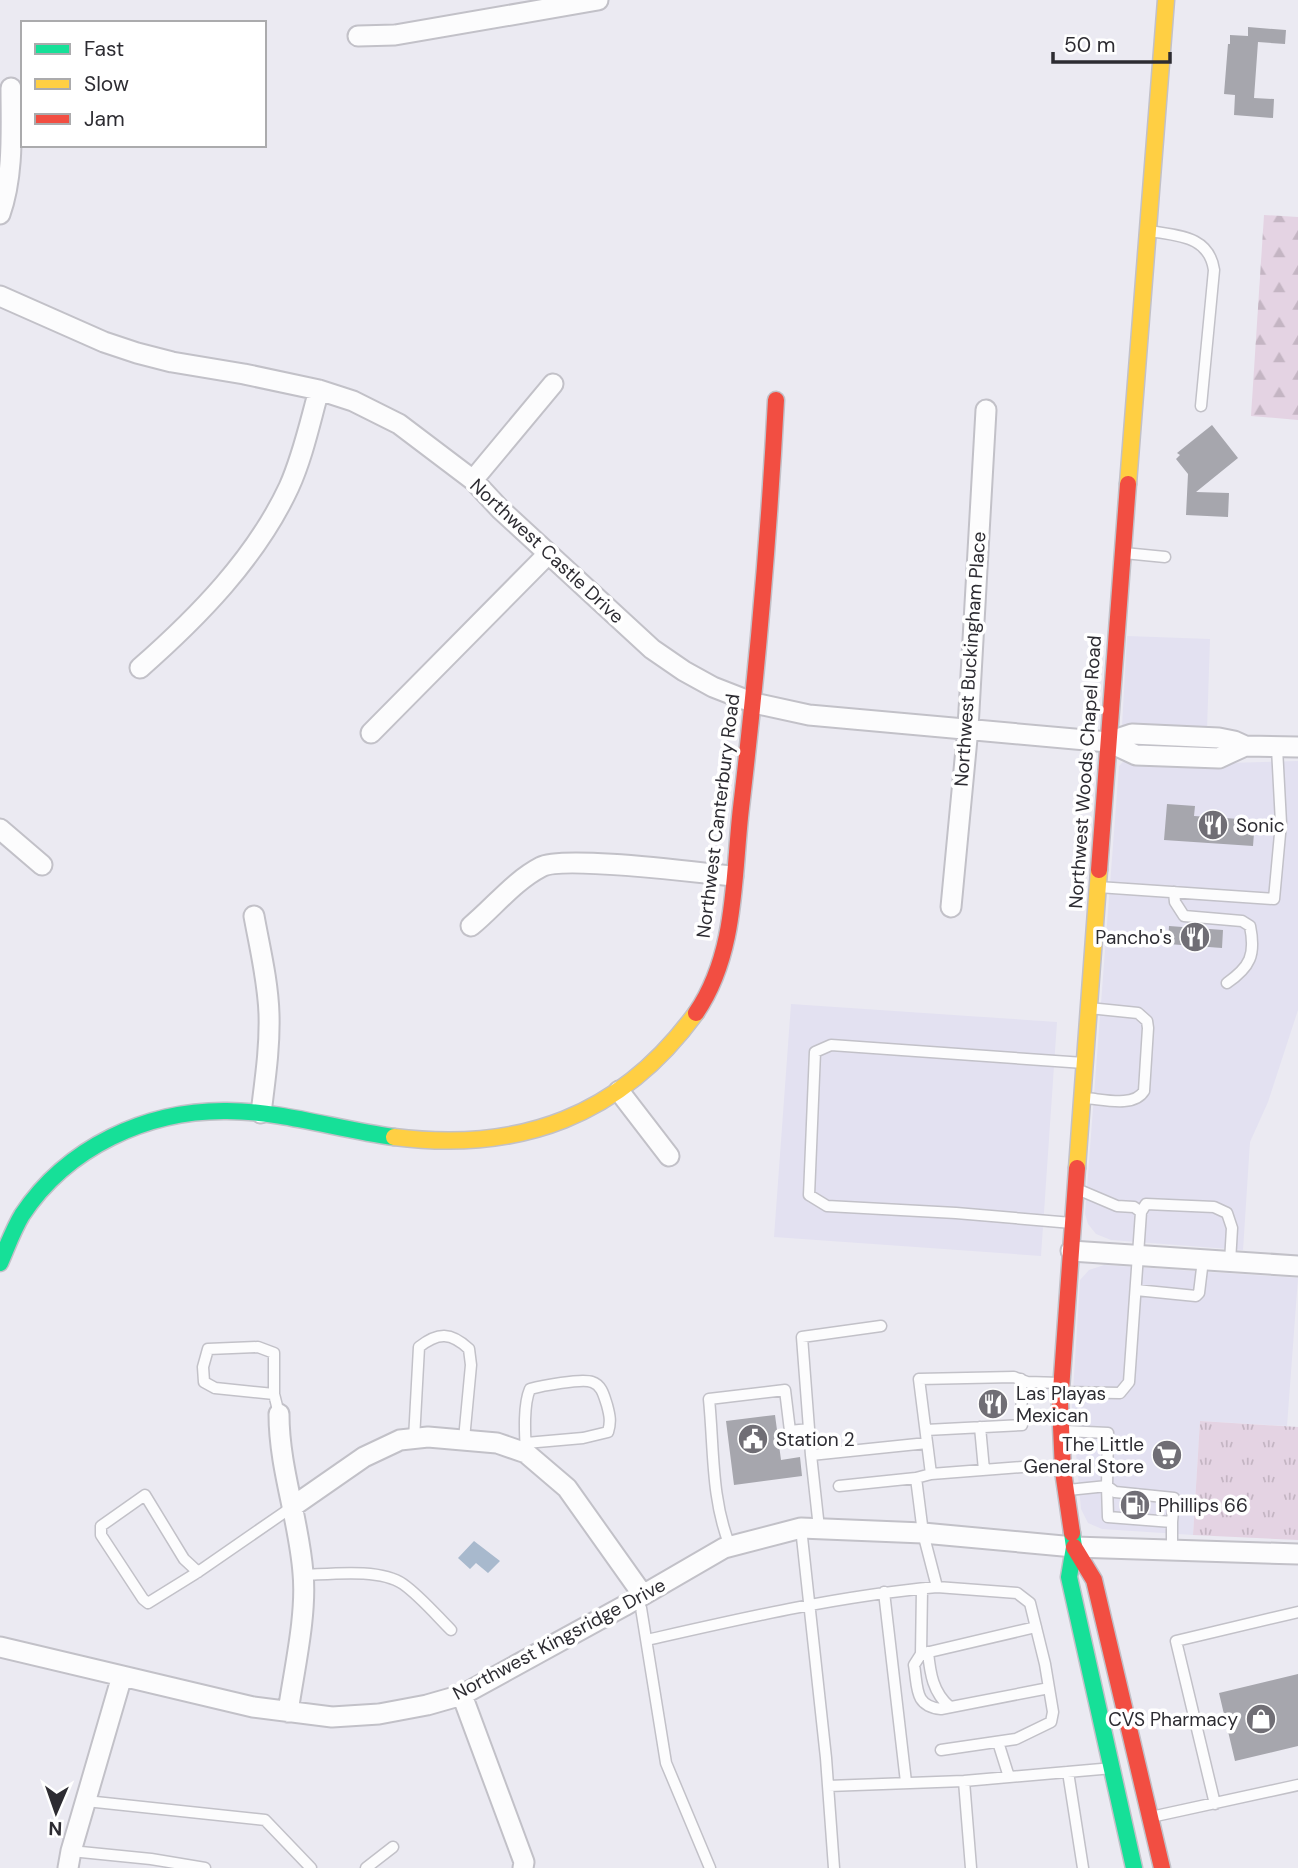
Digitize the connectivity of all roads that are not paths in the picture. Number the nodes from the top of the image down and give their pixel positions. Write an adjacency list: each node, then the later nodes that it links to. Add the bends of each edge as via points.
1 (598, 0): 3 (street, via 395,35)
2 (1166, 0): 6 (main road, Northwest Woods Chapel Road)
3 (358, 36)
4 (11, 88): 5 (street, via 8,176)
5 (0, 214)
6 (1148, 231): 11 (lane, via 1200,243 1212,255); 14 (main road, Northwest Woods Chapel Road)
7 (0, 296): 9 (street, Northwest Castle Drive, via 137,353)
8 (553, 384): 13 (street)
9 (319, 390): 13 (street, Northwest Castle Drive, via 399,424); 17 (street, via 302,453 268,528 233,573)
10 (776, 400): 18 (main road, Northwest Canterbury Road)
11 (1201, 406)
12 (986, 411): 19 (street, Northwest Buckingham Place)
13 (473, 480): 15 (street, Northwest Castle Drive)
14 (1123, 553): 16 (lane); 21 (main road, Northwest Woods Chapel Road)
15 (548, 554): 18 (street, Northwest Castle Drive, via 652,649 703,682); 20 (street)
16 (1165, 557)
17 (140, 668)
18 (754, 703): 19 (street, Northwest Castle Drive, via 809,715); 26 (main road, Northwest Canterbury Road)
19 (968, 728): 21 (street, Northwest Castle Drive); 29 (street, Northwest Buckingham Place)
20 (371, 733)
21 (1108, 742): 23 (street, Northwest Castle Drive, via 1137,734 1219,738); 27 (main road, Northwest Woods Chapel Road)
22 (1298, 747): 23 (street, Northwest Castle Drive)
23 (1277, 748): 28 (lane, via 1281,823 1274,899)
24 (0, 829): 25 (street)
25 (42, 865)
26 (733, 876): 31 (street, via 574,863 543,866); 35 (main road, Northwest Canterbury Road, via 720,966 708,990 668,1049)
27 (1098, 887): 28 (lane); 33 (main road, Northwest Woods Chapel Road)
28 (1174, 892): 32 (lane, via 1184,916 1250,926 1250,962)
29 (951, 907)
30 (254, 916): 37 (street, via 269,1013)
31 (471, 926)
32 (1227, 983)
33 (1089, 1008): 34 (main road, Northwest Woods Chapel Road); 36 (lane, via 1143,1015 1148,1028 1147,1054 1141,1096 1129,1101)
34 (1084, 1063): 36 (main road, Northwest Woods Chapel Road); 41 (lane, via 831,1045 815,1052 809,1195 817,1201 827,1206)
35 (620, 1091): 37 (main road, Northwest Canterbury Road, via 567,1121 456,1141 371,1134); 38 (street)
36 (1082, 1098): 39 (main road, Northwest Woods Chapel Road)
37 (261, 1113): 46 (main road, Northwest Canterbury Road, via 207,1110 154,1118 117,1132 51,1181 22,1214)
38 (670, 1156)
39 (1075, 1188): 40 (lane); 41 (main road, Northwest Woods Chapel Road)
40 (1141, 1212): 43 (lane); 45 (lane, via 1149,1204 1222,1210 1232,1224)
41 (1073, 1223): 42 (main road, Northwest Woods Chapel Road)
42 (1071, 1251): 43 (street); 51 (main road, Northwest Woods Chapel Road)
43 (1138, 1255): 44 (street); 48 (lane)
44 (1203, 1260): 45 (street); 48 (lane, via 1196,1296)
45 (1230, 1262): 47 (street)
46 (0, 1263)
47 (1298, 1266)
48 (1136, 1290): 51 (lane, via 1129,1381 1120,1393)
49 (881, 1326): 55 (lane, via 802,1338)
50 (1021, 1379): 51 (lane); 54 (lane, via 1022,1425); 56 (lane, via 919,1379)
51 (1061, 1388): 57 (main road, Northwest Woods Chapel Road)
52 (274, 1394): 52 (lane, via 274,1353 258,1347 208,1349 204,1382 215,1388); 53 (lane)
53 (279, 1415): 70 (street, via 279,1442)
54 (980, 1427): 56 (lane); 64 (lane)
55 (809, 1429): 62 (lane); 74 (lane, via 790,1431 785,1390 709,1399 713,1481)
56 (926, 1430): 60 (lane)
57 (1060, 1430): 68 (lane, via 1108,1433); 69 (main road, Northwest Woods Chapel Road)
58 (414, 1439): 59 (street); 59 (lane, via 419,1346 433,1336 448,1336 469,1349); 70 (street, via 400,1440 364,1457)
59 (464, 1439): 61 (street)
60 (927, 1443): 62 (lane); 65 (lane)
61 (526, 1448): 61 (lane, via 530,1389 584,1381 601,1389 611,1422 607,1432); 83 (street, via 567,1488)
62 (811, 1455): 72 (lane)
63 (1021, 1467): 64 (lane)
64 (984, 1470): 65 (lane)
65 (931, 1474): 66 (lane)
66 (915, 1478): 67 (lane); 73 (lane)
67 (839, 1486)
68 (1107, 1486): 69 (lane); 71 (lane, via 1115,1492 1174,1498); 71 (lane, via 1108,1517)
69 (1065, 1490): 75 (main road, Northwest Woods Chapel Road)
70 (292, 1507): 78 (lane); 79 (street)
71 (1172, 1522): 76 (lane)
72 (810, 1528): 73 (street, Northwest Kingsridge Drive); 74 (street, Northwest Kingsridge Drive); 84 (lane)
73 (923, 1533): 75 (street, Northwest Kingsridge Drive); 80 (lane)
74 (730, 1546): 83 (street, Northwest Kingsridge Drive)
75 (1074, 1547): 76 (street, Northwest Kingsridge Drive); 98 (main road, Northwest Woods Chapel Road, via 1069,1577); 107 (main road, Northwest Woods Chapel Road, via 1094,1580)
76 (1172, 1551): 77 (street, Northwest Kingsridge Drive)
77 (1298, 1554)
78 (198, 1572): 78 (lane, via 148,1603 101,1535 101,1526 145,1494 184,1559)
79 (304, 1575): 87 (lane, via 351,1573 401,1582); 95 (street)
80 (937, 1587): 81 (lane); 86 (lane, via 1017,1593 1030,1603)
81 (922, 1588): 82 (lane); 90 (lane)
82 (884, 1592): 84 (lane); 102 (lane)
83 (639, 1598): 88 (lane); 93 (street, Northwest Kingsridge Drive)
84 (810, 1603): 88 (lane); 103 (lane)
85 (1298, 1612): 106 (lane, via 1176,1642)
86 (1036, 1627): 90 (lane); 92 (lane)
87 (451, 1630)
88 (647, 1640): 114 (lane, via 666,1763)
89 (0, 1647): 91 (street, Northwest Kingsridge Drive)
90 (925, 1653): 94 (lane, via 936,1690); 94 (lane, via 914,1665 920,1699 928,1707)
91 (122, 1676): 95 (street, Northwest Kingsridge Drive); 105 (street)
92 (1049, 1688): 94 (lane); 96 (lane, via 1051,1722)
93 (462, 1695): 95 (street, Northwest Kingsridge Drive, via 379,1714 331,1717); 113 (street)
94 (950, 1707)
95 (288, 1712)
96 (999, 1742): 97 (lane); 100 (lane)
97 (941, 1750)
98 (1113, 1768): 99 (lane); 118 (main road, Northwest Woods Chapel Road)
99 (1068, 1772): 100 (lane); 117 (lane)
100 (1009, 1777): 101 (lane)
101 (964, 1781): 102 (lane); 116 (lane)
102 (906, 1782): 103 (lane)
103 (828, 1786): 115 (lane)
104 (1298, 1786): 106 (lane)
105 (86, 1801): 109 (street); 111 (lane, via 265,1820)
106 (1215, 1804): 107 (lane)
107 (1150, 1818): 119 (main road, Northwest Woods Chapel Road)
108 (393, 1847): 112 (lane)
109 (69, 1859): 110 (lane, via 151,1858)
110 (205, 1868)
111 (311, 1868)
112 (366, 1868)
113 (523, 1868)
114 (710, 1868)
115 (834, 1868)
116 (971, 1868)
117 (1083, 1868)
118 (1134, 1868)
119 (1162, 1868)

